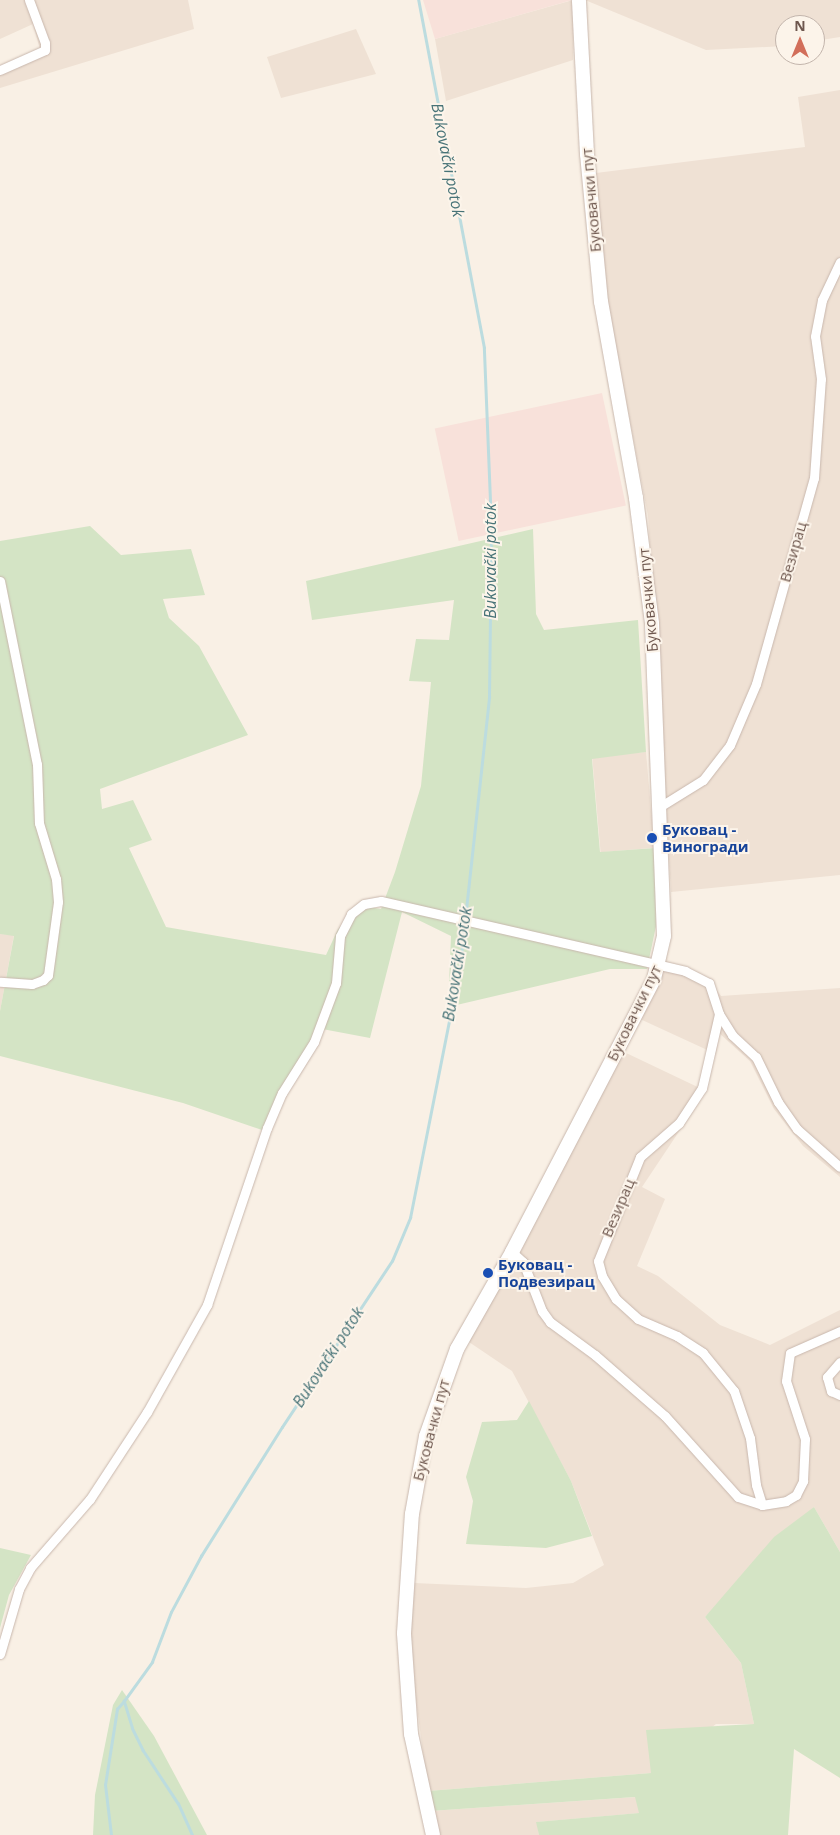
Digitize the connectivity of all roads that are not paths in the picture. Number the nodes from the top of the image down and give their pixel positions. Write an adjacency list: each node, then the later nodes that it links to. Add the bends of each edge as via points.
1 (29, 0): 3 (street, via 46,43 45,50)
2 (579, 0): 6 (street, Буковачки пут, via 586,154 601,302 636,498 652,623)
3 (0, 70)
4 (840, 262): 6 (street, Везирац, via 822,300 815,336 821,379 814,478 756,684 730,744 703,780)
5 (0, 581): 8 (street, via 37,764 39,823 56,879 58,902 48,975 32,984)
6 (661, 806): 7 (street, Буковачки пут, via 665,916)
7 (660, 965): 9 (street, via 685,971 709,984); 11 (street, Буковачки пут); 16 (street, via 381,901 364,904 351,914 340,936 336,983 314,1042 282,1093 267,1128 207,1305 147,1412 90,1499 30,1568 19,1589)
8 (0, 982)
9 (719, 1014): 10 (street, via 732,1035 756,1057 778,1102 797,1129); 15 (street, Везирац, via 702,1088 678,1123 640,1157 598,1261 602,1276 616,1299 638,1319 677,1336 703,1353 734,1391 750,1438)
10 (840, 1167)
11 (512, 1252): 15 (street, via 523,1262 542,1311 550,1322 595,1355 666,1416 738,1498); 17 (street, Буковачки пут, via 470,1324 441,1388 424,1444 412,1514 405,1586 406,1678 418,1777)
12 (840, 1331): 15 (street, via 790,1353 786,1381 806,1439 803,1481 796,1495 786,1502)
13 (840, 1362): 14 (street, via 827,1377 830,1390)
14 (840, 1396)
15 (762, 1505)
16 (0, 1654)
17 (433, 1835)

